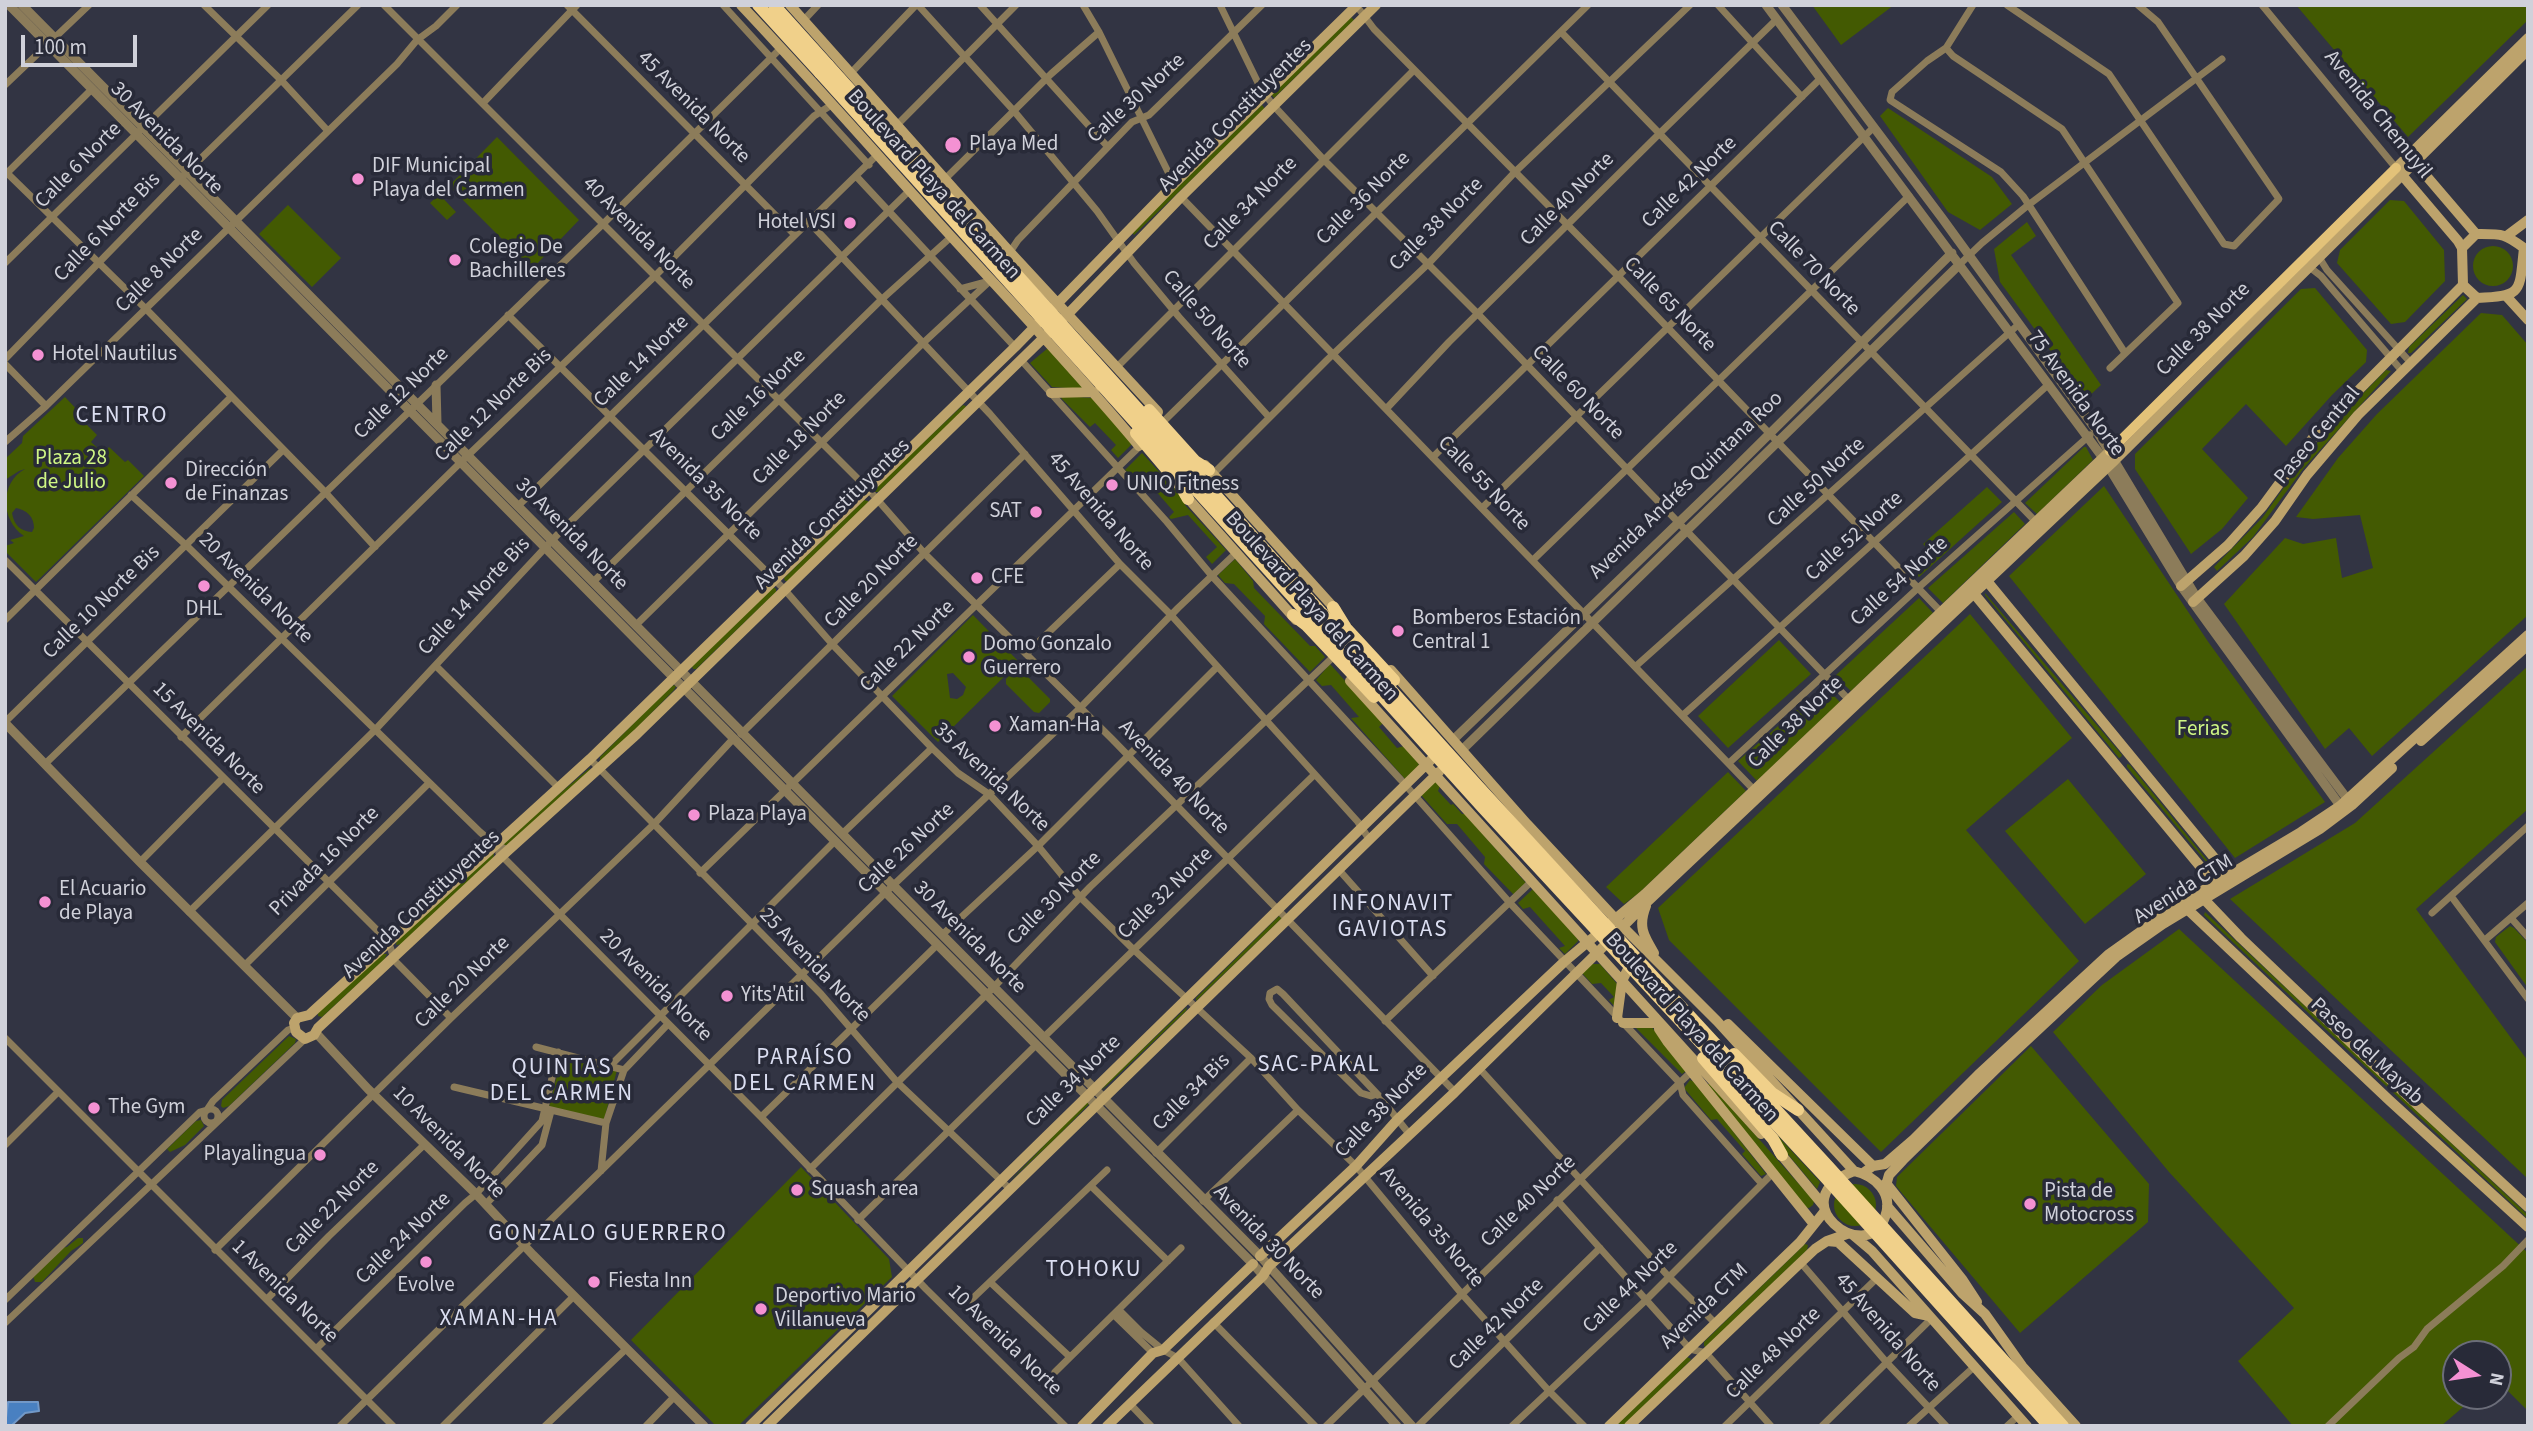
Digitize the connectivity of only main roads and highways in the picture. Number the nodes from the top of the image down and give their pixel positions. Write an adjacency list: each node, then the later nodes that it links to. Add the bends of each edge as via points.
1 (741, 5): 18 (main road, Boulevard Playa del Carmen)
2 (758, 5): 9 (highway)
3 (774, 5): 9 (highway)
4 (790, 5): 17 (main road, Boulevard Playa del Carmen)
5 (1376, 5): 27 (main road, Avenida Constituyentes)
6 (1356, 6): 25 (main road, Avenida Constituyentes)
7 (2528, 38): 10 (main road, Calle 38 Norte)
8 (2528, 50): 10 (main road, Calle 38 Norte)
9 (824, 69): 21 (highway, bridge); 26 (highway, bridge)
10 (2411, 158): 11 (main road, Calle 38 Norte); 13 (main road, Avenida Chemuyil)
11 (2398, 172): 16 (main road, Avenida Chemuyil); 35 (main road, Calle 38 Norte)
12 (2528, 220): 14 (main road)
13 (2476, 234): 14 (main road); 16 (main road)
14 (2508, 235): 15 (main road)
15 (2526, 247): 20 (main road)
16 (2462, 248): 19 (main road)
17 (1010, 252): 18 (main road, via 1006,271); 25 (main road, Boulevard Playa del Carmen)
18 (991, 280): 29 (main road, Boulevard Playa del Carmen)
19 (2463, 285): 24 (main road); 39 (main road, Paseo Central, via 2318,431 2228,545)
20 (2520, 285): 22 (main road); 23 (main road)
21 (1031, 290): 36 (highway, bridge, via 1059,312 1195,461); 52 (highway, bridge)
22 (2528, 293)
23 (2507, 297): 24 (main road); 28 (main road)
24 (2477, 298): 41 (main road, Paseo Central, via 2358,415 2306,475 2275,521)
25 (1059, 304): 27 (main road, Boulevard Playa del Carmen); 29 (main road, Avenida Constituyentes)
26 (1031, 305): 37 (highway, bridge, via 1038,321); 52 (highway, bridge)
27 (1068, 314): 30 (main road, Avenida Constituyentes); 31 (main road, Boulevard Playa del Carmen)
28 (2528, 320)
29 (1036, 326): 30 (main road, Boulevard Playa del Carmen); 30 (main road, Avenida Constituyentes, via 590,759 295,1023 305,1038 316,1034 600,769)
30 (1045, 336): 32 (main road, Boulevard Playa del Carmen)
31 (1100, 349): 32 (main road, via 1081,359); 36 (main road, Boulevard Playa del Carmen)
32 (1080, 376): 33 (main road, Boulevard Playa del Carmen)
33 (1094, 392): 34 (main road); 37 (main road, Boulevard Playa del Carmen)
34 (1051, 393)
35 (2109, 459): 38 (main road, Calle 38 Norte)
36 (1211, 472): 42 (main road, Boulevard Playa del Carmen)
37 (1188, 499): 43 (main road, Boulevard Playa del Carmen)
38 (1984, 577): 40 (main road, Calle 38 Norte); 54 (main road)
39 (2184, 583)
40 (1971, 590): 50 (main road, Calle 38 Norte); 55 (main road)
41 (2195, 600)
42 (1333, 607): 46 (main road, Boulevard Playa del Carmen); 52 (highway, bridge, via 1346,628 1482,781)
43 (1293, 615): 48 (main road, Boulevard Playa del Carmen); 52 (highway, bridge, via 1465,796)
44 (2528, 635): 51 (main road, Avenida CTM)
45 (2528, 645): 51 (main road, Avenida CTM)
46 (1453, 740): 47 (main road, Boulevard Playa del Carmen); 48 (main road, Avenida Andrés Quintana Roo)
47 (1462, 750): 49 (main road, Avenida Andrés Quintana Roo); 53 (main road, Boulevard Playa del Carmen)
48 (1425, 765): 49 (main road, Boulevard Playa del Carmen); 82 (main road, Calle 34 Norte, via 1000,1181)
49 (1435, 776): 57 (main road, Boulevard Playa del Carmen); 82 (main road, Calle 34 Norte, via 918,1281)
50 (1757, 792): 58 (main road, Calle 38 Norte); 60 (main road, Calle 38 Norte)
51 (2346, 805): 54 (main road, Avenida CTM, via 2292,847)
52 (1490, 806): 60 (highway, bridge)
53 (1573, 873): 57 (main road, via 1576,885 1571,896); 60 (main road, Boulevard Playa del Carmen)
54 (2230, 878): 55 (main road, Avenida CTM)
55 (2217, 886): 56 (main road, Avenida CTM)
56 (2201, 895): 59 (main road, Avenida CTM); 74 (main road, Paseo del Mayab, via 2364,1055)
57 (1547, 898): 61 (main road, Boulevard Playa del Carmen)
58 (1647, 901): 60 (main road, Calle 38 Norte); 63 (main road, via 1642,932)
59 (2184, 906): 70 (main road, Avenida CTM, via 2109,954 1914,1139 1885,1164); 72 (main road, Avenida CTM, via 2094,977 1922,1141 1889,1175); 77 (main road, Paseo del Mayab)
60 (1618, 934): 61 (main road, Calle 38 Norte); 62 (main road, Calle 38 Norte); 63 (main road, Boulevard Playa del Carmen); 67 (highway, bridge, via 1618,960); 68 (highway, bridge, via 1772,1093); 90 (highway, bridge, via 1823,1175); 91 (highway, bridge)
61 (1587, 942): 62 (main road, Boulevard Playa del Carmen); 85 (main road, Calle 38 Norte)
62 (1597, 953): 64 (main road, Boulevard Playa del Carmen); 86 (main road, Calle 38 Norte)
63 (1657, 960): 64 (main road, via 1644,954 1634,958); 65 (main road, Boulevard Playa del Carmen)
64 (1622, 981): 66 (main road, Boulevard Playa del Carmen); 66 (main road, via 1620,1020)
65 (1717, 1021): 68 (main road, Boulevard Playa del Carmen); 70 (main road, via 1728,1024 1759,1052)
66 (1659, 1023): 67 (main road, Boulevard Playa del Carmen)
67 (1698, 1065): 69 (highway, via 1773,1139); 76 (main road, Boulevard Playa del Carmen, via 1772,1174)
68 (1798, 1110): 71 (main road, Boulevard Playa del Carmen)
69 (1782, 1155): 75 (main road)
70 (1873, 1166): 71 (main road, Avenida CTM)
71 (1859, 1172): 72 (main road); 75 (main road, via 1838,1177 1830,1185)
72 (1885, 1187): 73 (main road); 80 (main road, via 1962,1279)
73 (1887, 1206): 78 (main road, via 1877,1230 1866,1236); 80 (main road)
74 (2528, 1206)
75 (1824, 1208): 76 (main road, Avenida CTM); 78 (main road, via 1839,1230)
76 (1813, 1223): 87 (main road, Avenida CTM, via 1800,1242)
77 (2528, 1227)
78 (1850, 1234): 79 (main road, Avenida CTM); 81 (main road, via 1872,1251)
79 (1827, 1241): 81 (main road, via 1838,1242 1915,1313); 88 (main road, Avenida CTM)
80 (1985, 1314): 92 (main road, via 2022,1366)
81 (1930, 1318): 89 (main road)
82 (826, 1360): 83 (main road, Calle 34 Norte); 84 (main road, Calle 34 Norte)
83 (750, 1426)
84 (767, 1426)
85 (1082, 1426)
86 (1107, 1426)
87 (1609, 1426)
88 (1629, 1426)
89 (2027, 1426)
90 (2049, 1426)
91 (2063, 1426)
92 (2076, 1426)

